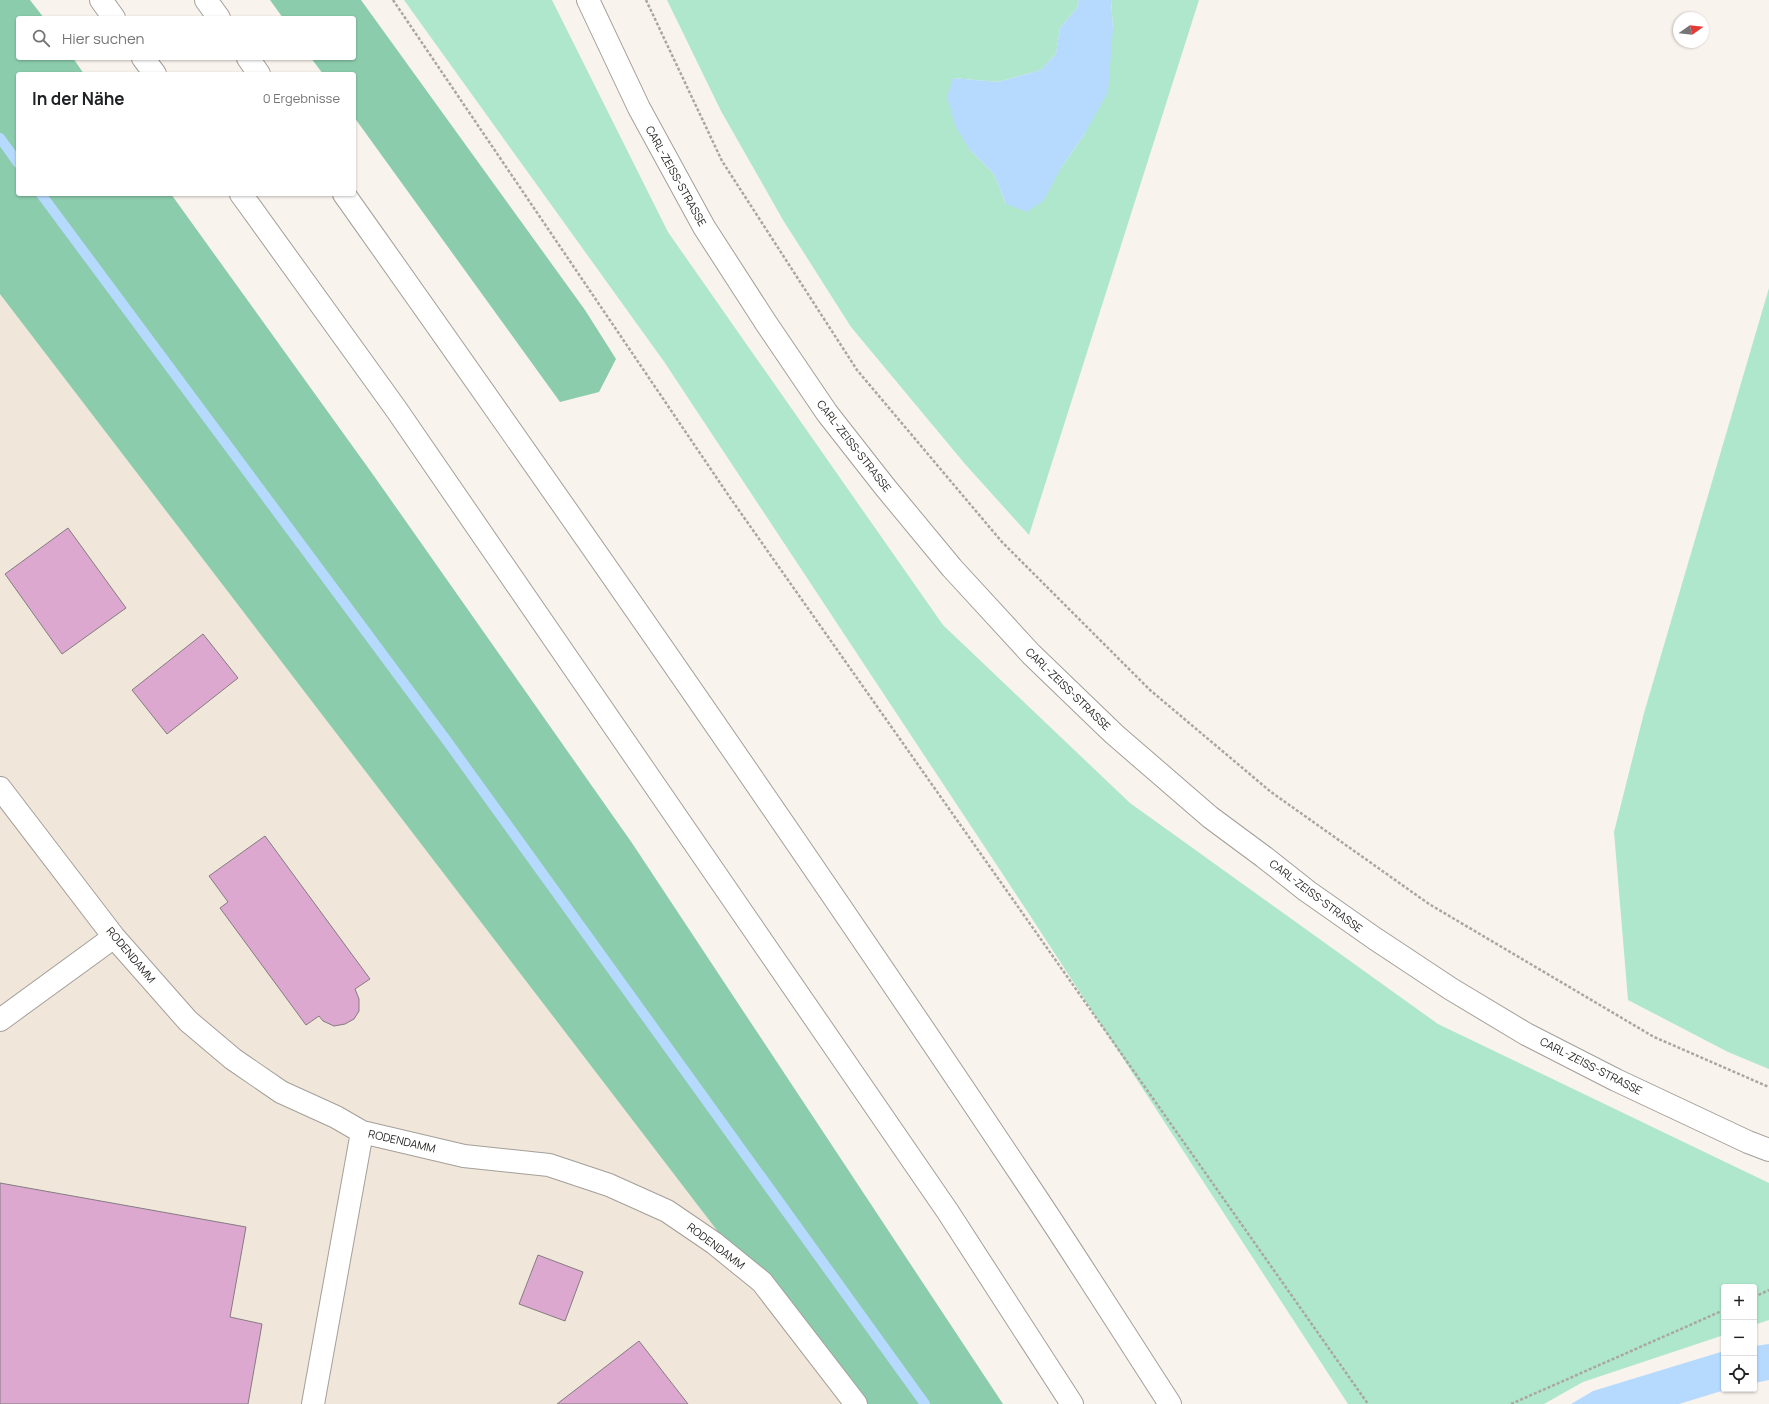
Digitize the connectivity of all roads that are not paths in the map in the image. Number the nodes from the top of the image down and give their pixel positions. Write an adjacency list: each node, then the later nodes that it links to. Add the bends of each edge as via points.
1 (101, 0): 4 (main road)
2 (206, 0): 5 (main road)
3 (588, 0): 16 (main road, CARL-ZEISS-STRASSE, via 639,108 704,227 826,413 952,568 1031,654 1114,734 1210,817 1374,938 1451,989 1526,1034 1616,1080)
4 (113, 16)
5 (218, 16)
6 (144, 60): 8 (main road)
7 (249, 60): 9 (main road)
8 (154, 72)
9 (258, 72)
10 (242, 196): 19 (main road, via 396,409 753,927 948,1212)
11 (345, 196): 20 (main road, via 817,873 1028,1184)
12 (0, 788): 13 (main road, RODENDAMM)
13 (114, 937): 14 (main road); 15 (main road, RODENDAMM, via 188,1021 234,1059 281,1092)
14 (0, 1020)
15 (362, 1132): 17 (main road); 18 (main road, RODENDAMM, via 464,1156 549,1165 609,1185 667,1211 714,1243 762,1282)
16 (1769, 1150)
17 (313, 1404)
18 (856, 1404)
19 (1072, 1404)
20 (1170, 1404)

